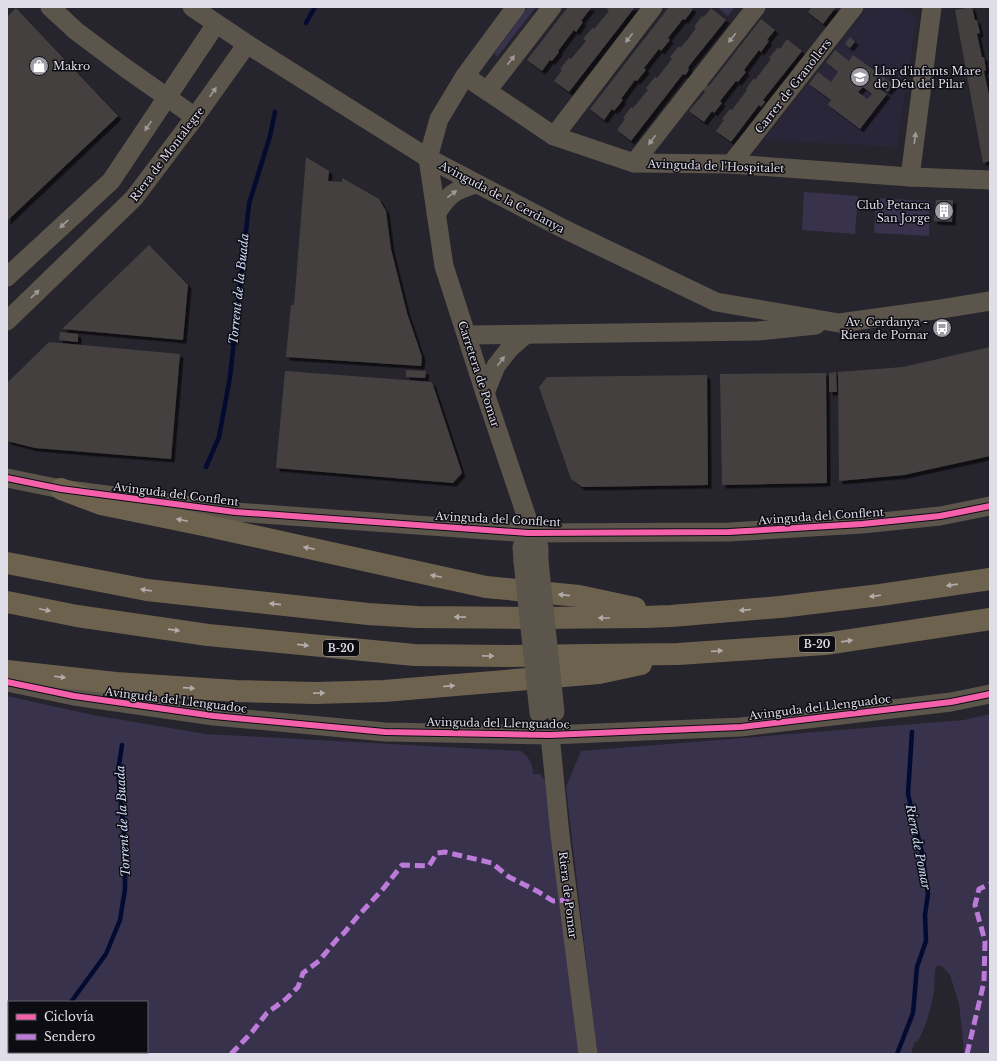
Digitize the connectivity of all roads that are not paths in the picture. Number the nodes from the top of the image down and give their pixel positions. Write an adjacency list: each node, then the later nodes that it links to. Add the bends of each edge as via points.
1 (50, 7): 13 (street, via 76,31)
2 (192, 7): 9 (street, Avinguda de la Cerdanya)
3 (516, 7): 11 (street, Carretera de Pomar)
4 (552, 7): 12 (street, one-way to 4)
5 (653, 7): 15 (street, one-way to 15)
6 (756, 7): 17 (street, one-way to 17)
7 (854, 7): 18 (street, Carrer de Granollers)
8 (932, 7): 19 (street, one-way to 8)
9 (216, 24): 10 (street, Avinguda de la Cerdanya); 13 (street)
10 (247, 44): 14 (street, Riera de Montalegre, one-way to 10); 16 (street, Avinguda de la Cerdanya)
11 (465, 76): 12 (street, Avinguda de l'Hospitalet); 16 (street, Carretera de Pomar, via 440,120)
12 (487, 91): 15 (street, Avinguda de l'Hospitalet)
13 (166, 98): 14 (street); 23 (street, one-way to 23, via 111,181)
14 (195, 117): 25 (street, Riera de Montalegre, one-way to 14, via 134,198)
15 (554, 136): 17 (street, Avinguda de l'Hospitalet)
16 (428, 158): 21 (street, Avinguda de la Cerdanya); 22 (street, Carretera de Pomar)
17 (634, 163): 18 (street, Avinguda de l'Hospitalet)
18 (731, 164): 19 (street, Avinguda de l'Hospitalet)
19 (910, 177): 20 (street, Avinguda de l'Hospitalet)
20 (990, 180)
21 (476, 184): 22 (street, one-way to 21, via 449,196); 26 (street, Avinguda de la Cerdanya, via 560,228 716,302)
22 (436, 214): 27 (street, Carretera de Pomar, via 444,266)
23 (7, 277)
24 (990, 301): 26 (street, Avinguda de la Cerdanya)
25 (7, 321)
26 (839, 323): 28 (street, Avinguda de la Cerdanya, via 758,331)
27 (466, 335): 28 (street, Avinguda de la Cerdanya); 29 (street, Carretera de Pomar)
28 (525, 335): 29 (street, one-way to 28, via 496,366 510,348)
29 (485, 393): 33 (street, Carretera de Pomar, via 527,518)
30 (7, 478): 31 (street, Avinguda del Conflent)
31 (61, 489): 33 (street, Avinguda del Conflent, via 235,512); 37 (highway, one-way to 31, via 579,596 486,587 100,504)
32 (990, 506): 33 (street, Avinguda del Conflent, via 940,516 729,532)
33 (528, 532): 43 (street, Carretera de Pomar, bridge, via 522,547 531,561)
34 (7, 564): 37 (highway, one-way to 34, via 532,618 368,614 148,590)
35 (990, 579): 37 (highway, one-way to 37, via 780,607)
36 (7, 602): 39 (highway, B-20, one-way to 39, via 76,616 208,635 414,655)
37 (671, 616)
38 (990, 619): 39 (highway, B-20, one-way to 38, via 825,644)
39 (678, 654): 40 (highway, one-way to 39, via 139,685 315,693 384,691 599,673)
40 (7, 671)
41 (7, 682): 43 (street, Avinguda del Llenguadoc, via 74,696 214,716 385,732)
42 (990, 694): 43 (street, Avinguda del Llenguadoc, via 952,702 742,726)
43 (549, 735): 44 (street, Riera de Pomar)
44 (588, 1054)

